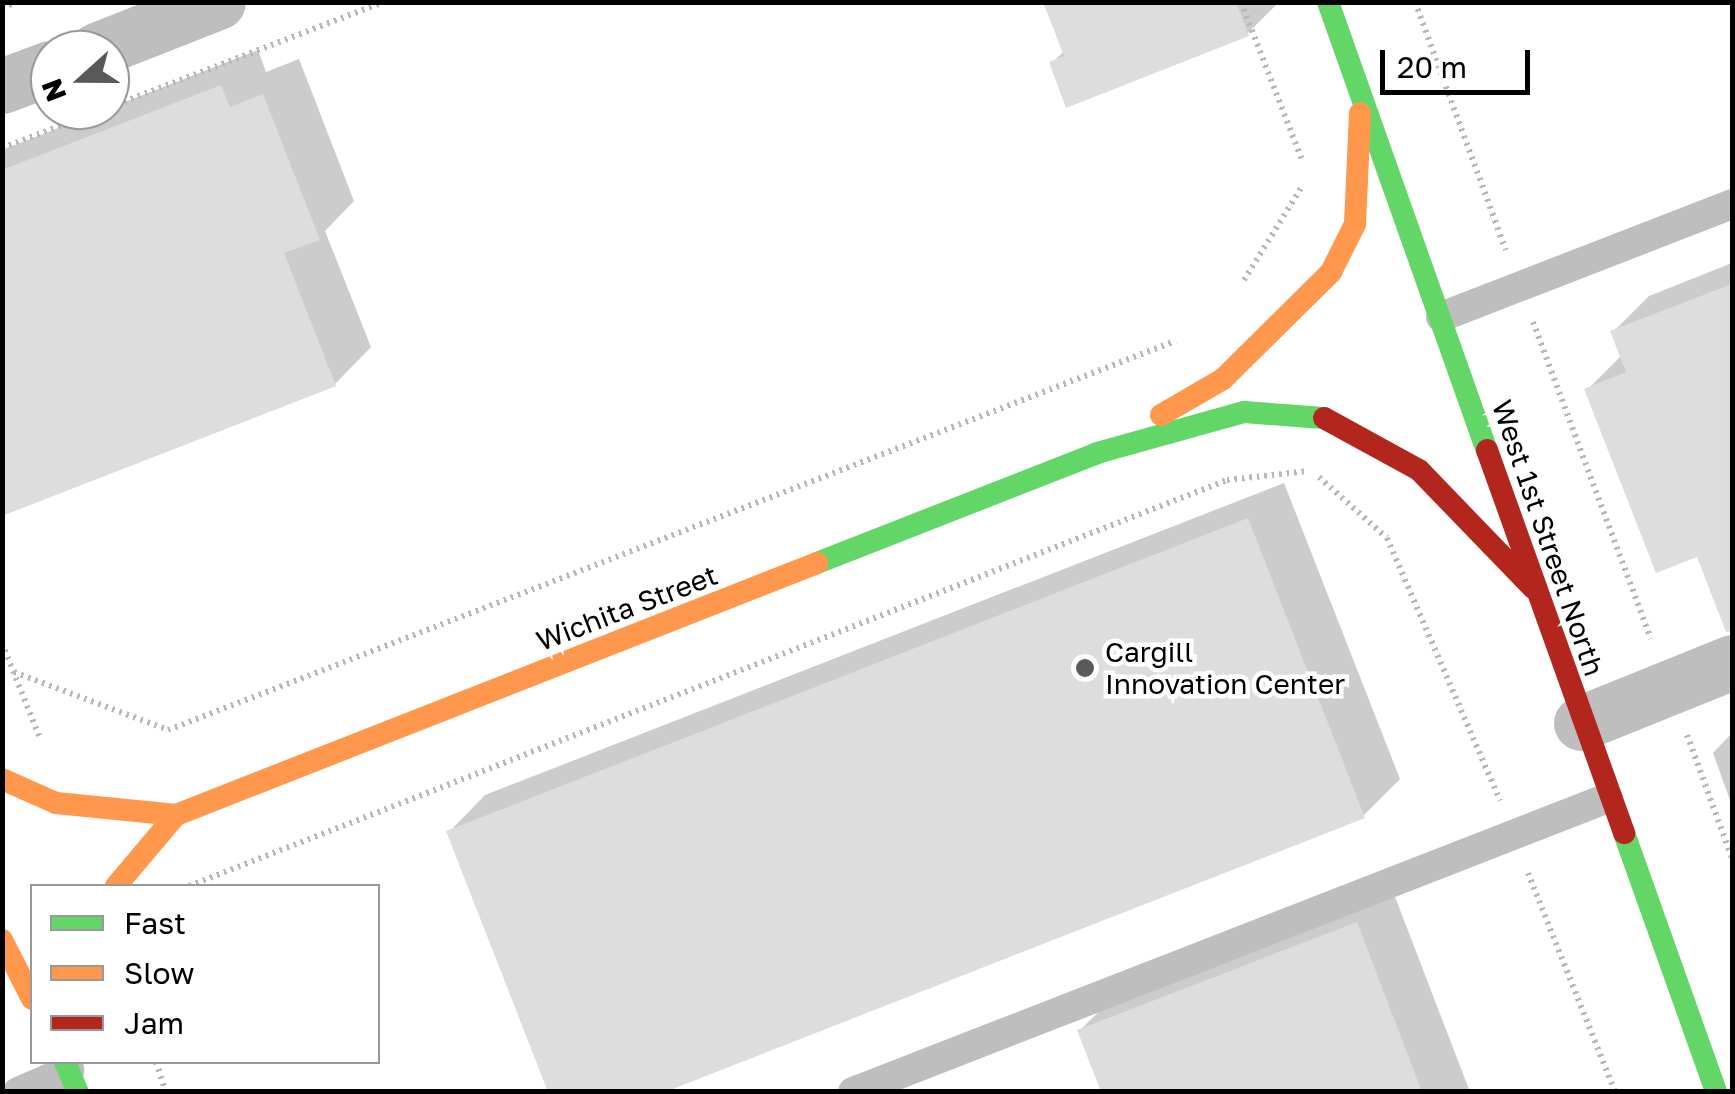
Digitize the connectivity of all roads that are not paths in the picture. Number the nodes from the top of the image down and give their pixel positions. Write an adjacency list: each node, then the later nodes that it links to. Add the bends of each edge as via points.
1 (218, 2): 3 (street)
2 (1328, 2): 5 (street, West 1st Street North)
3 (130, 37)
4 (30, 76): 6 (street)
5 (1362, 85): 8 (street, West 1st Street North); 9 (street, via 1355,224 1330,272 1223,378)
6 (2, 86)
7 (1732, 204): 8 (lane)
8 (1441, 317): 10 (street, West 1st Street North)
9 (1097, 452): 10 (street, via 1244,412 1316,414 1419,470); 15 (street, Wichita Street)
10 (1534, 588): 12 (street, West 1st Street North)
11 (1732, 662): 12 (street)
12 (1581, 723): 14 (street, West 1st Street North)
13 (2, 780): 15 (street, via 56,803)
14 (1608, 798): 21 (lane); 22 (street, West 1st Street North)
15 (176, 815): 16 (street)
16 (118, 884)
17 (2, 940): 18 (street)
18 (30, 995)
19 (71, 1071): 20 (lane)
20 (18, 1092)
21 (852, 1092)
22 (1716, 1092)

